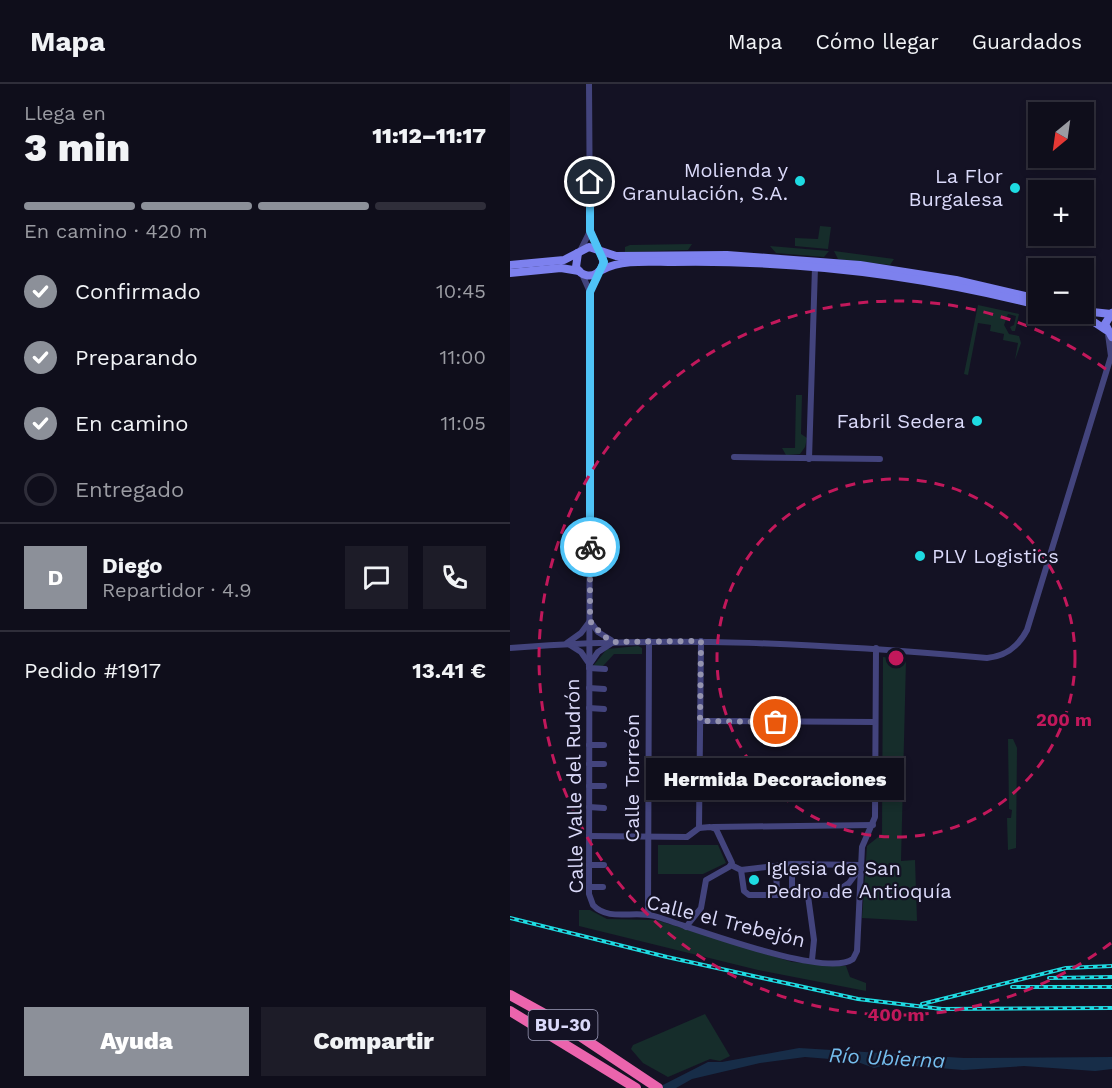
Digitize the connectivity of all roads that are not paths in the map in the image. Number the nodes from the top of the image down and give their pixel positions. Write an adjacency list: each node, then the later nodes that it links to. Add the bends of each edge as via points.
1 (589, 84): 2 (street)
2 (590, 231): 3 (street); 4 (street)
3 (599, 251): 4 (main road, via 589,247); 7 (main road, via 604,259); 11 (main road, via 616,256 727,255 821,260 915,273)
4 (579, 252): 5 (main road, via 560,260); 9 (main road, via 575,262)
5 (510, 265)
6 (815, 267): 7 (main road, via 624,263); 12 (main road, via 910,279); 19 (street)
7 (601, 271): 9 (main road, via 590,276); 10 (street)
8 (510, 273): 9 (main road, via 561,268)
9 (580, 273): 10 (street)
10 (590, 292): 21 (street, Calle Valle del Rudrón)
11 (1028, 297)
12 (1028, 303)
13 (1094, 312): 14 (main road)
14 (1112, 313): 16 (main road, via 1106,321)
15 (1094, 322): 16 (main road)
16 (1109, 334): 17 (street)
17 (1111, 355): 28 (street, via 1027,630 1009,652 987,658)
18 (734, 457): 19 (street)
19 (809, 459): 20 (street)
20 (880, 459)
21 (590, 621): 24 (street, Calle Valle del Rudrón); 25 (street, via 603,636); 26 (street)
22 (649, 641): 23 (street); 25 (street); 51 (street, Calle Torreón)
23 (701, 641): 28 (street); 35 (street)
24 (590, 642): 25 (street); 26 (street); 29 (street, Calle Valle del Rudrón)
25 (615, 642): 29 (street, via 598,652)
26 (567, 644): 27 (street); 29 (street, Calle Valle del Rudrón, via 581,651)
27 (510, 648)
28 (876, 648): 36 (street)
29 (589, 667): 30 (street); 31 (street, Calle Valle del Rudrón)
30 (605, 669)
31 (589, 688): 32 (street); 33 (street, Calle Valle del Rudrón)
32 (604, 688)
33 (589, 708): 34 (street); 37 (street, Calle Valle del Rudrón)
34 (604, 709)
35 (700, 721): 36 (street); 43 (street)
36 (875, 722): 44 (street)
37 (589, 744): 38 (street); 39 (street, Calle Valle del Rudrón)
38 (604, 745)
39 (589, 764): 40 (street); 41 (street, Calle Valle del Rudrón)
40 (604, 764)
41 (589, 786): 42 (street); 45 (street, Calle Valle del Rudrón)
42 (604, 786)
43 (699, 789): 44 (street); 49 (street)
44 (875, 791): 47 (street)
45 (589, 807): 46 (street); 50 (street, Calle Valle del Rudrón)
46 (604, 808)
47 (873, 825): 48 (street); 56 (street, via 863,843)
48 (713, 827): 49 (street); 55 (street)
49 (699, 828): 51 (street, via 687,837)
50 (589, 836): 51 (street); 53 (street, Calle Valle del Rudrón)
51 (648, 837): 65 (street, Calle Torreón)
52 (792, 864): 56 (street); 57 (street); 62 (street)
53 (589, 865): 54 (street); 59 (street, Calle Valle del Rudrón)
54 (604, 865)
55 (731, 865): 58 (street); 66 (street, via 706,880 701,908)
56 (861, 865): 63 (street, via 854,878 836,894); 67 (street, Calle el Trebejón, via 857,951 853,959)
57 (776, 867): 58 (street); 61 (street)
58 (741, 870): 61 (street, via 745,894)
59 (589, 887): 60 (street); 64 (street, Calle Valle del Rudrón)
60 (603, 887)
61 (777, 895): 62 (street)
62 (792, 895): 63 (street)
63 (808, 896): 67 (street, via 814,940)
64 (593, 905): 65 (street, Calle el Trebejón, via 608,914)
65 (648, 914): 66 (street, Calle el Trebejón)
66 (686, 927): 67 (street, Calle el Trebejón, via 791,958)
67 (812, 960)
68 (510, 995): 71 (highway, BU-30, via 559,1022)
69 (510, 1011): 70 (highway, BU-30)
70 (636, 1088)
71 (658, 1088)

